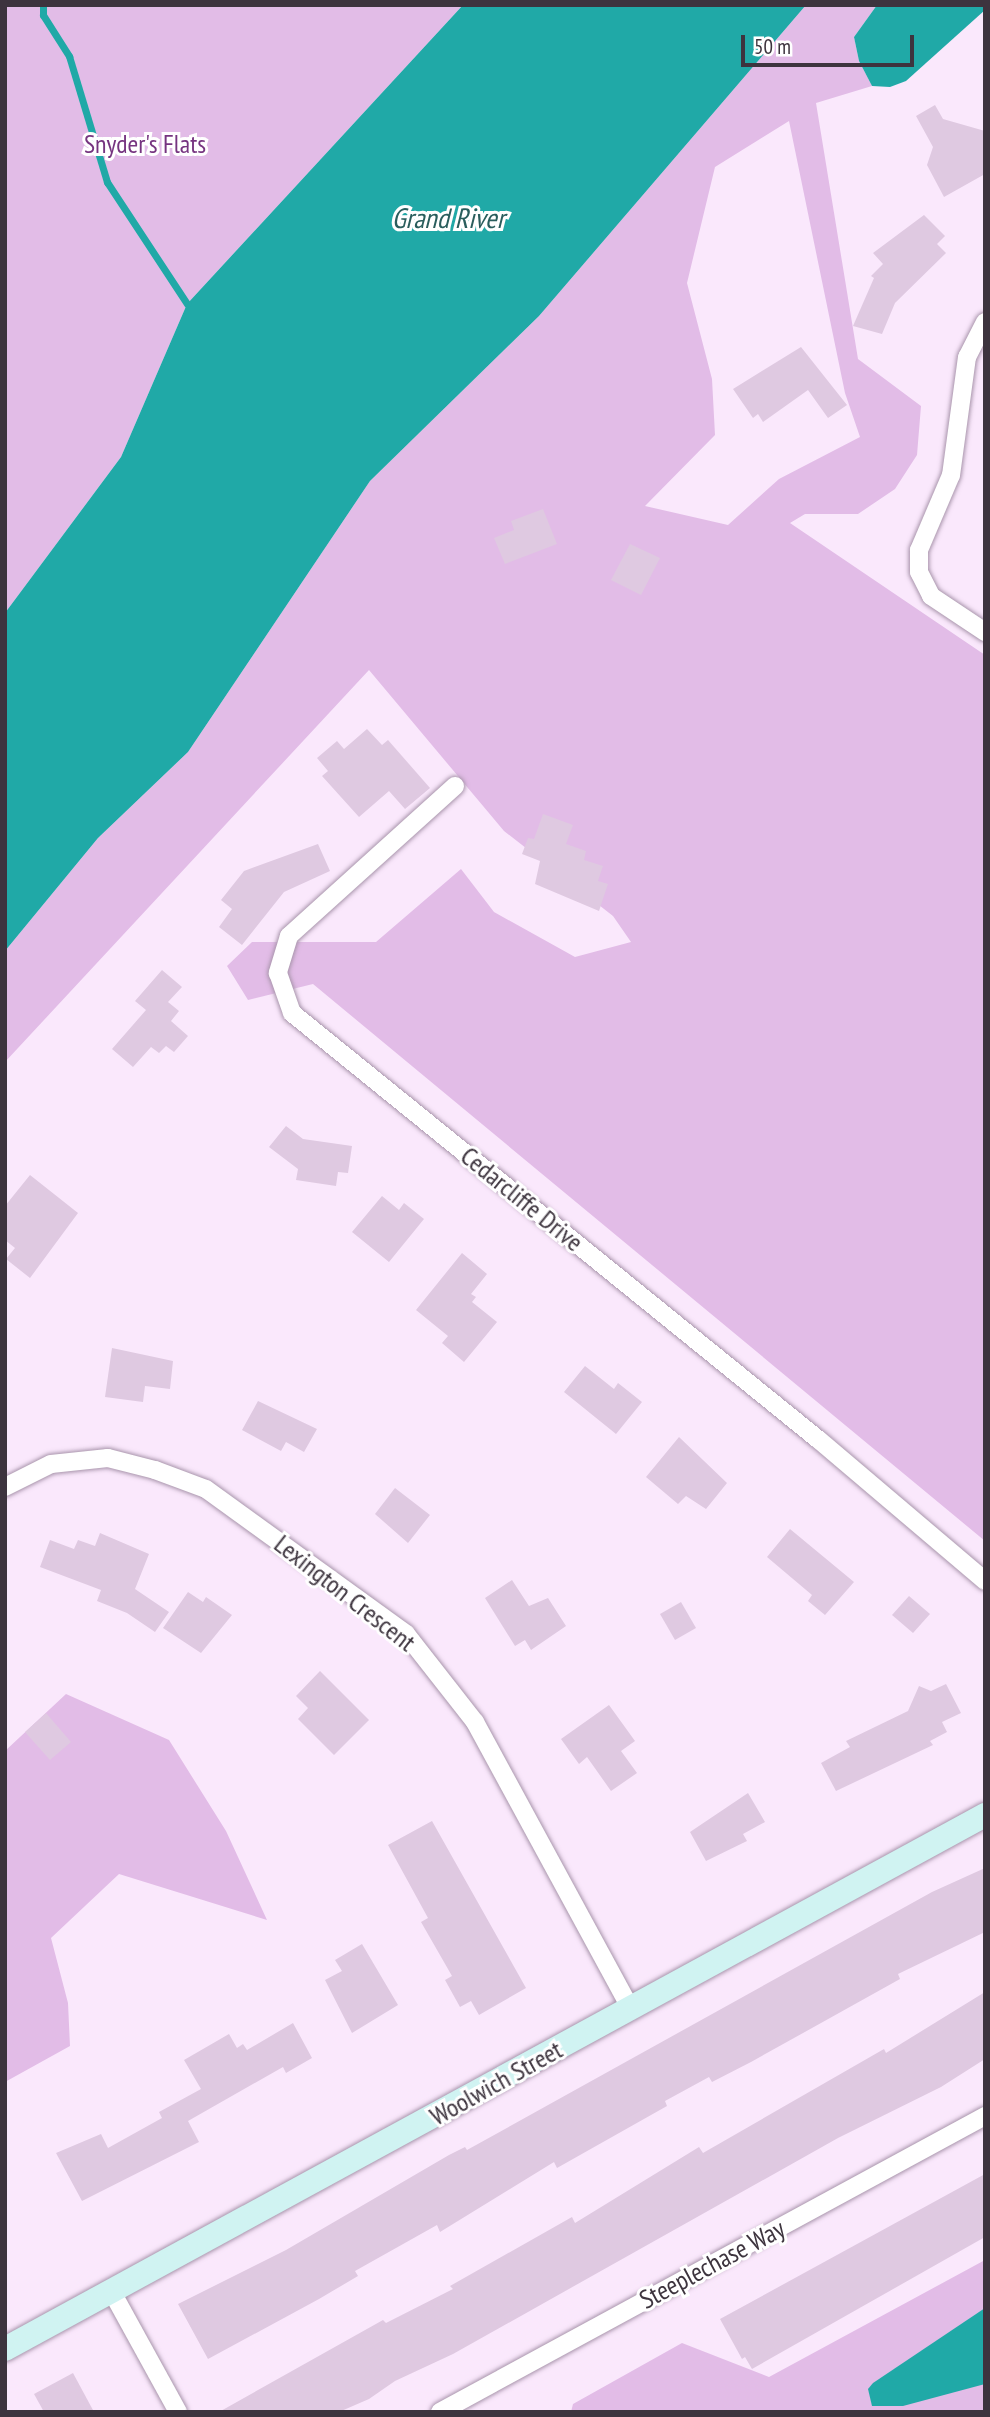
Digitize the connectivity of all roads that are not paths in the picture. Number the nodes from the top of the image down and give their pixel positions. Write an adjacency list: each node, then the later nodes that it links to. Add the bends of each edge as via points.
1 (985, 322): 2 (street, via 967,357 951,475 919,550 919,572 931,596)
2 (985, 632)
3 (455, 786): 5 (street, Cedarcliffe Drive, via 289,936 278,973 292,1013 819,1440)
4 (5, 1488): 7 (street, Lexington Crescent, via 51,1464 108,1458 155,1470 206,1489 406,1634 475,1722)
5 (985, 1581)
6 (985, 1815): 7 (street, Woolwich Street)
7 (631, 2009): 9 (street, Woolwich Street)
8 (985, 2116): 12 (street, Steeplechase Way)
9 (112, 2292): 10 (street, Woolwich Street); 11 (street)
10 (5, 2349)
11 (178, 2412)
12 (440, 2412)

